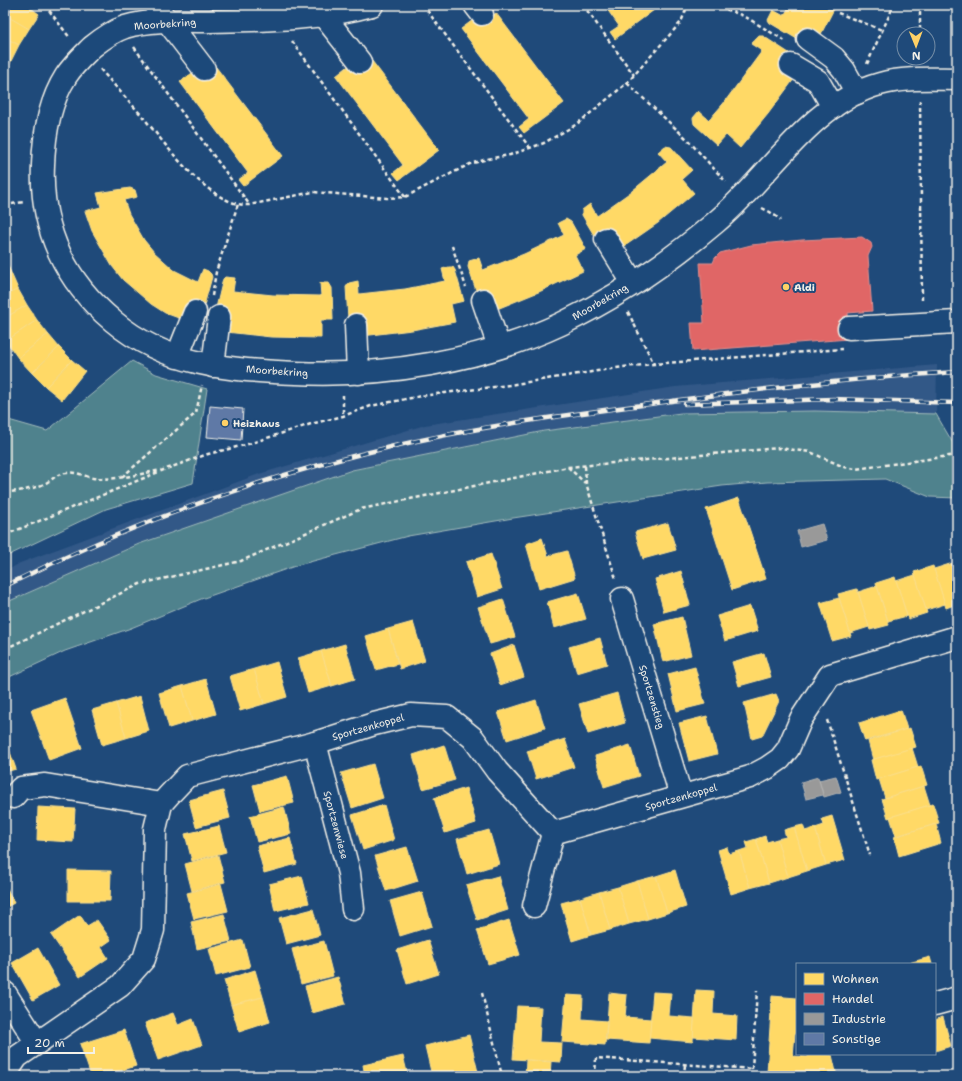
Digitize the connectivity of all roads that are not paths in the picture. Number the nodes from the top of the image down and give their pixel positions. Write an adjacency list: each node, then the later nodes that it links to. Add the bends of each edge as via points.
1 (372, 5): 2 (street, Moorbekring, via 342,12)
2 (320, 10): 3 (street, Moorbekring, via 281,19); 5 (street)
3 (161, 13): 7 (street); 20 (street, Moorbekring, via 143,24 121,29 104,39 68,72 54,102 45,138 43,187 46,212 61,259 84,292 117,325 152,347)
4 (808, 39): 9 (street, via 834,58)
5 (360, 62)
6 (791, 65): 10 (street, via 818,81)
7 (204, 69)
8 (957, 79): 9 (street, Moorbekring, via 883,82)
9 (861, 91): 10 (street, Moorbekring)
10 (833, 107): 12 (street, Moorbekring, via 794,141 742,199 698,237)
11 (606, 239): 12 (street)
12 (626, 288): 19 (street, Moorbekring, via 560,325)
13 (483, 300): 19 (street)
14 (195, 312): 20 (street)
15 (219, 317): 21 (street)
16 (946, 323): 18 (street)
17 (356, 325): 22 (street)
18 (849, 338)
19 (499, 347): 22 (street, Moorbekring, via 399,369)
20 (177, 357): 21 (street, Moorbekring)
21 (210, 365): 22 (street, Moorbekring, via 286,373)
22 (358, 373)
23 (622, 599): 26 (street, Sportzenstieg)
24 (957, 637): 26 (street, Sportzenkoppel, via 830,675 801,719 788,749 780,759 750,777)
25 (315, 743): 28 (street, Sportzenkoppel, via 188,776); 29 (street, Sportzenkoppel, via 412,715 447,717 474,738 497,771); 31 (street, Sportzenwiese, via 349,874)
26 (681, 796): 29 (street, Sportzenkoppel)
27 (13, 797): 28 (street, via 21,788 45,785)
28 (161, 804): 35 (street, Sportzenkoppel, via 155,829 153,930 144,959 120,986)
29 (553, 833): 30 (street)
30 (534, 906)
31 (353, 908)
32 (5, 993): 35 (street)
33 (957, 998): 34 (street)
34 (936, 1004)
35 (37, 1043): 36 (street, Sportzenkoppel, via 17,1057)
36 (5, 1075)

